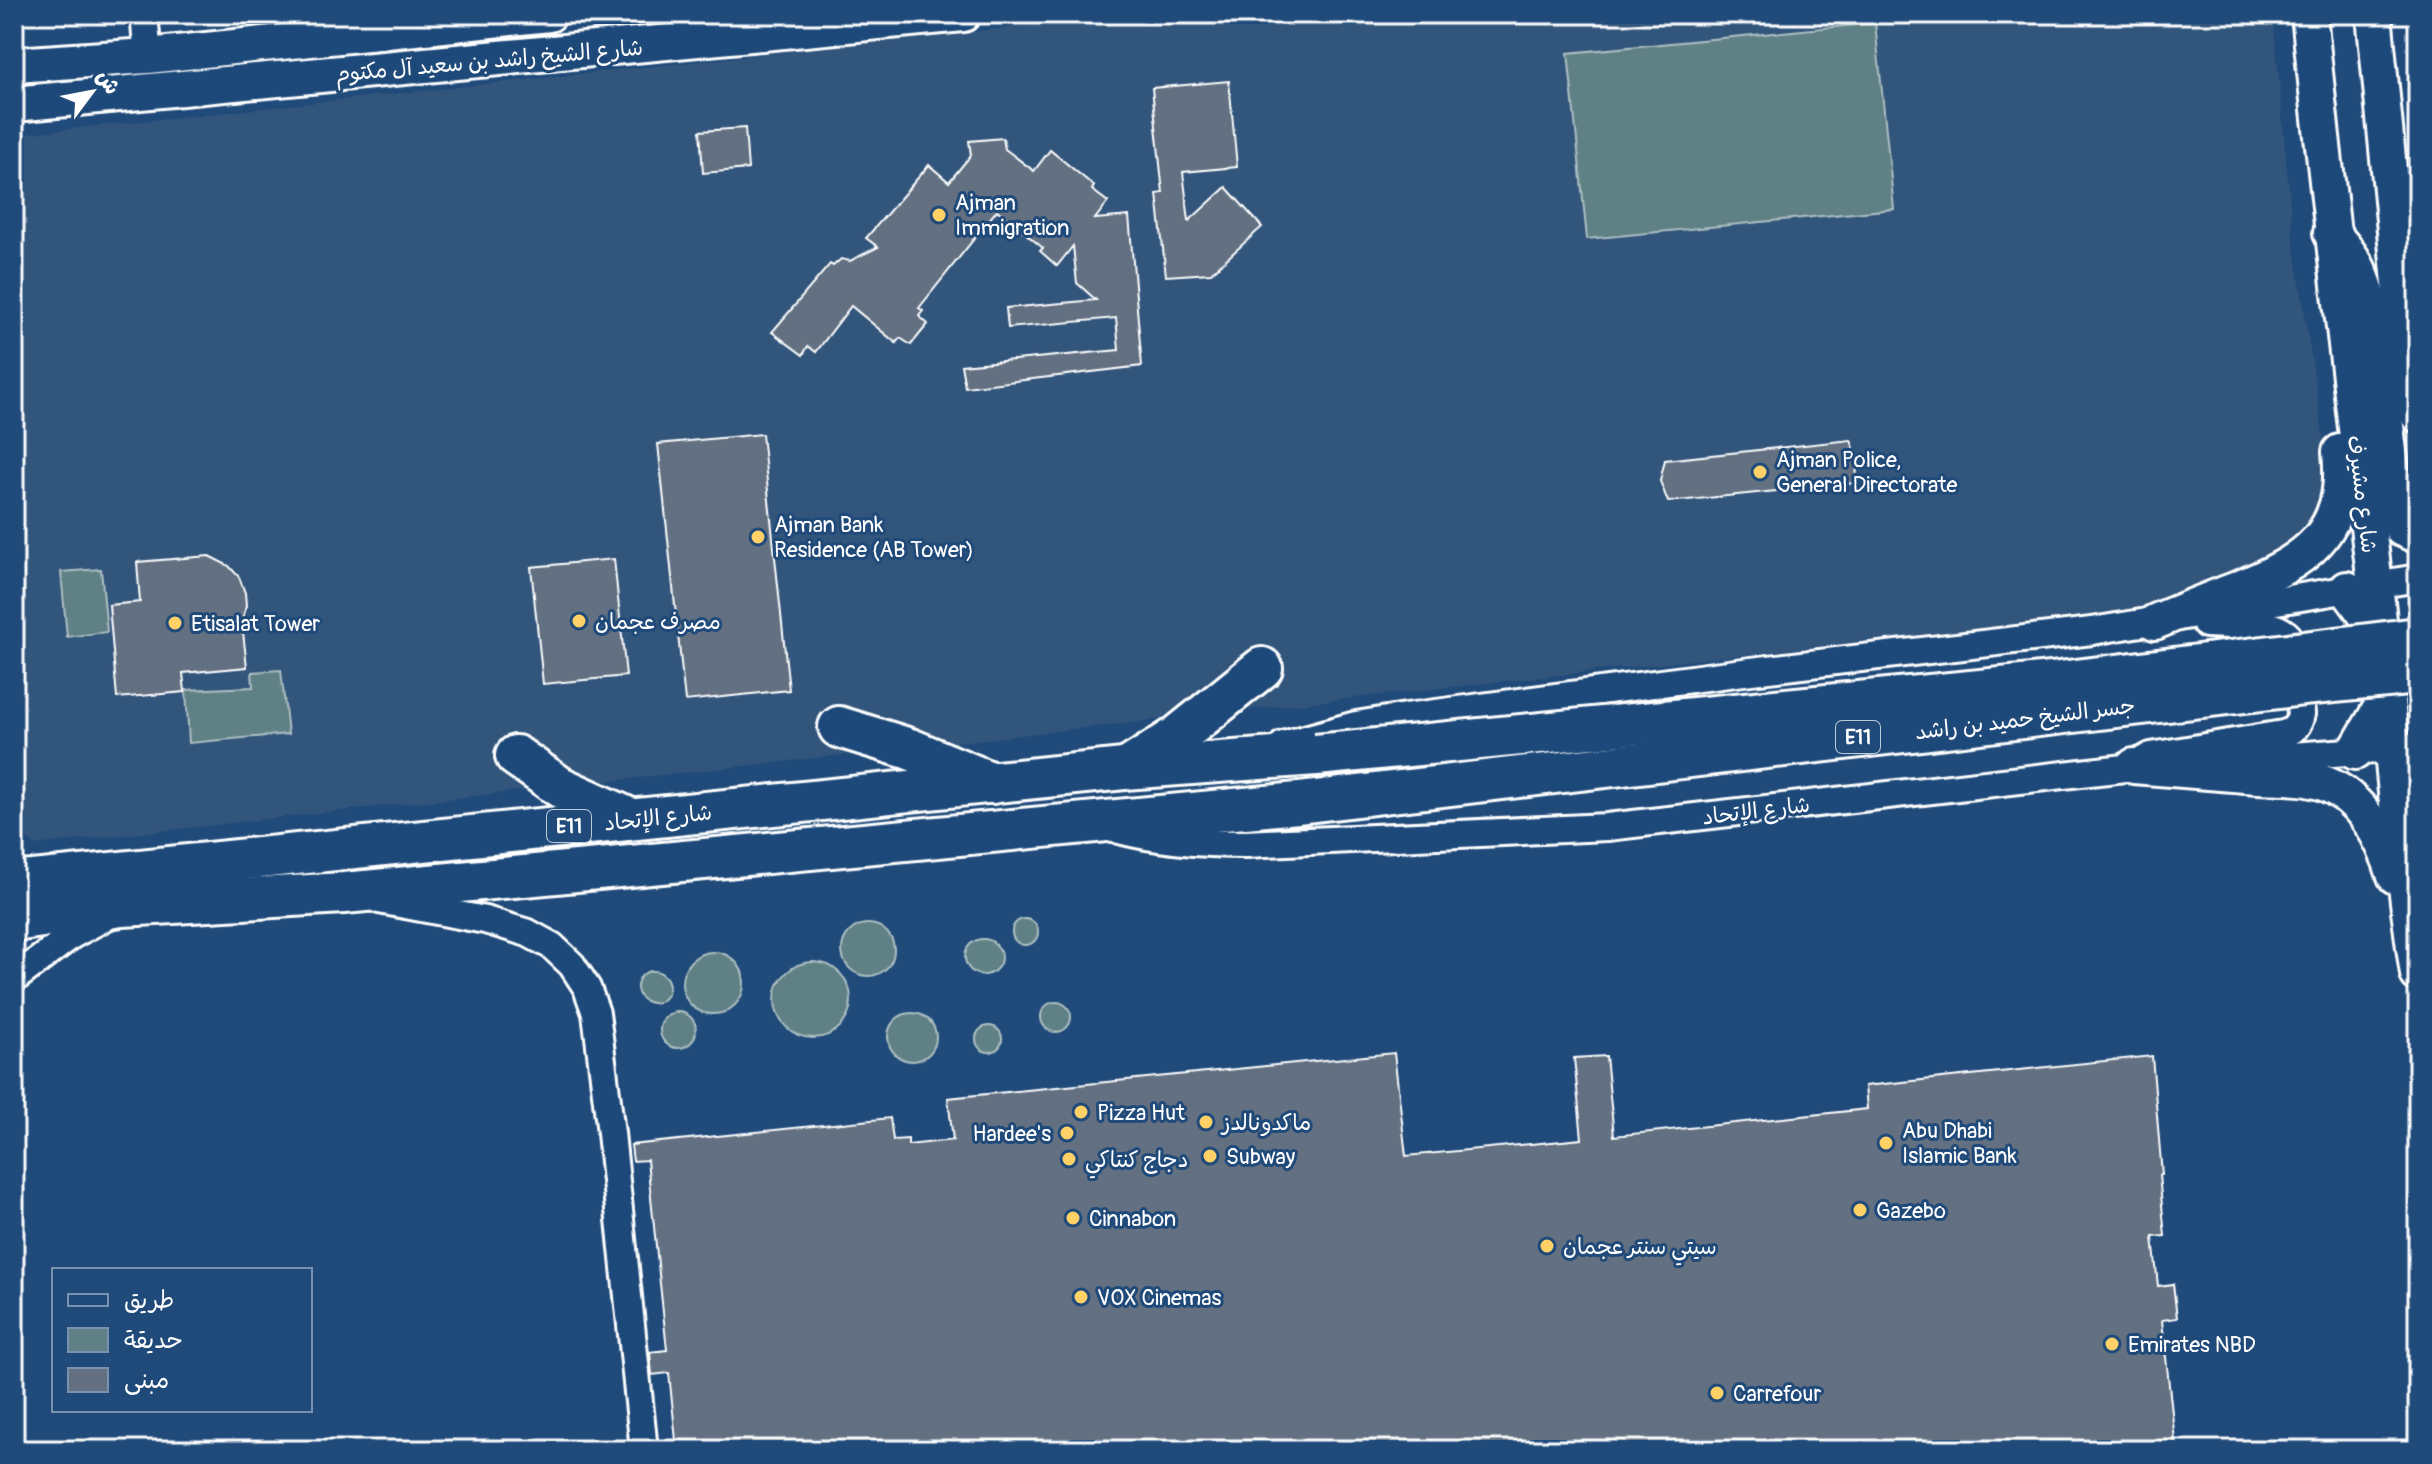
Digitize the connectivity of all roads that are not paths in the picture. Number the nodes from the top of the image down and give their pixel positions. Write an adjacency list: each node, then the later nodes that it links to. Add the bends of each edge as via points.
1 (144, 14): 6 (street)
2 (549, 14): 6 (main road, شارع الشيخ راشد بن سعيد آل مكتوم)
3 (963, 14): 8 (main road, شارع الشيخ راشد بن سعيد آل مكتوم)
4 (2309, 14): 10 (main road, شارع مشيرف)
5 (2374, 14): 9 (main road)
6 (148, 56): 7 (main road, شارع الشيخ راشد بن سعيد آل مكتوم)
7 (14, 65)
8 (14, 104)
9 (2407, 230): 11 (main road, via 2403,314)
10 (2331, 233): 12 (main road, via 2348,249 2367,289 2397,517 2402,529); 14 (main road, شارع مشيرف); 15 (main road, via 2324,287 2342,469 2330,524 2293,563)
11 (2418, 415)
12 (2418, 536)
13 (2418, 578): 14 (street, شارع الإتحاد)
14 (2361, 587): 15 (street, شارع الإتحاد); 16 (main road)
15 (2155, 622): 24 (street, شارع الإتحاد, via 1381,721 1308,737); 25 (street, via 2283,631 2295,647 2301,714 2290,732 2151,756)
16 (2411, 658): 18 (main road); 20 (main road, via 2401,703); 22 (highway, جسر الشيخ حميد بن راشد / E11, bridge, via 2051,683); 28 (highway, جسر الشيخ حميد بن راشد / E11, bridge, via 2304,685)
17 (1262, 668): 26 (highway, via 1178,736)
18 (2386, 702): 20 (main road); 21 (main road)
19 (839, 727): 27 (highway)
20 (2405, 748): 21 (street, شارع الإتحاد); 29 (main road)
21 (2355, 752): 25 (street, شارع الإتحاد)
22 (1316, 755): 24 (highway, شارع الإتحاد / E11)
23 (516, 756): 30 (highway, via 560,787)
24 (1254, 761): 26 (highway, شارع الإتحاد / E11)
25 (2134, 766): 31 (street, شارع الإتحاد, via 1607,827 1233,844 1168,840); 35 (main road, via 2302,780 2337,791 2365,814 2377,833)
26 (1124, 769): 27 (highway, شارع الإتحاد / E11)
27 (995, 784): 30 (highway, شارع الإتحاد / E11)
28 (1298, 803): 31 (highway, شارع الإتحاد / E11)
29 (2409, 817): 35 (main road)
30 (632, 819): 32 (highway, شارع الإتحاد / E11)
31 (1095, 824): 33 (highway, شارع الإتحاد / E11)
32 (16, 891): 34 (highway, شارع الإتحاد / E11)
33 (344, 893): 34 (highway, شارع الإتحاد / E11); 38 (street, via 528,933 552,946 587,988 596,1013 611,1133)
34 (122, 906): 37 (street)
35 (2412, 936): 36 (main road)
36 (2418, 974)
37 (14, 979)
38 (644, 1450)

